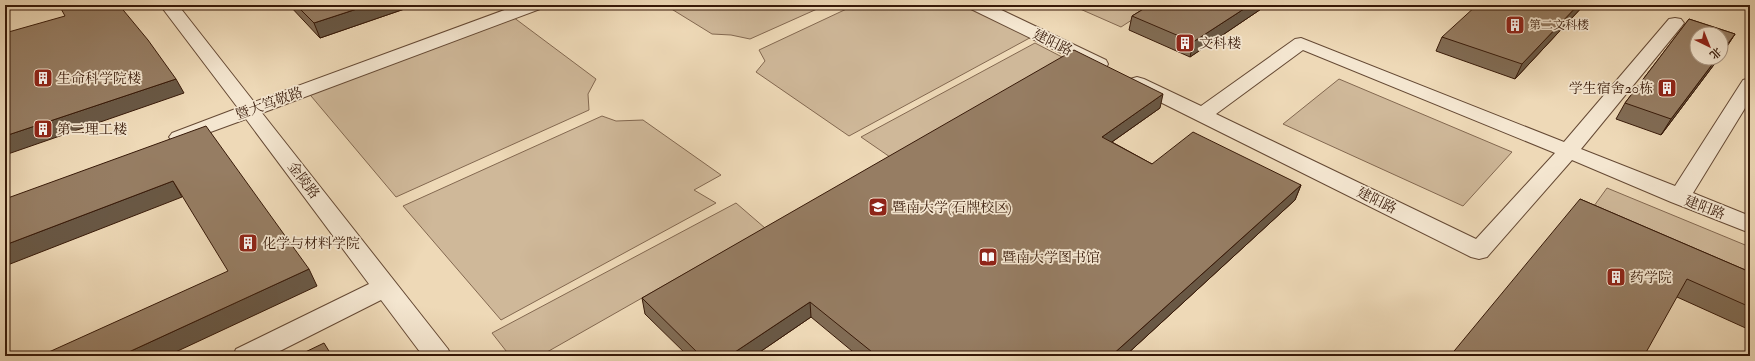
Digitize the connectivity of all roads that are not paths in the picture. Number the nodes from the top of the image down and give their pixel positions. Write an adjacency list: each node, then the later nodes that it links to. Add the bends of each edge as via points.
1 (169, 5): 6 (street, 金陵路)
2 (534, 5): 6 (street, 暨大笃敬路)
3 (977, 5): 7 (street, 建阳路)
4 (1675, 23): 9 (street)
5 (1750, 84): 10 (street)
6 (250, 110): 8 (street, 暨大笃敬路); 12 (street, 金陵路)
7 (1202, 115): 9 (street, via 1301,43); 9 (street, 建阳路, via 1480,251)
8 (161, 143)
9 (1568, 151): 10 (street, 建阳路)
10 (1679, 197): 11 (street, 建阳路)
11 (1750, 224)
12 (386, 288): 13 (street); 14 (street, 金陵路)
13 (246, 356)
14 (438, 356)

